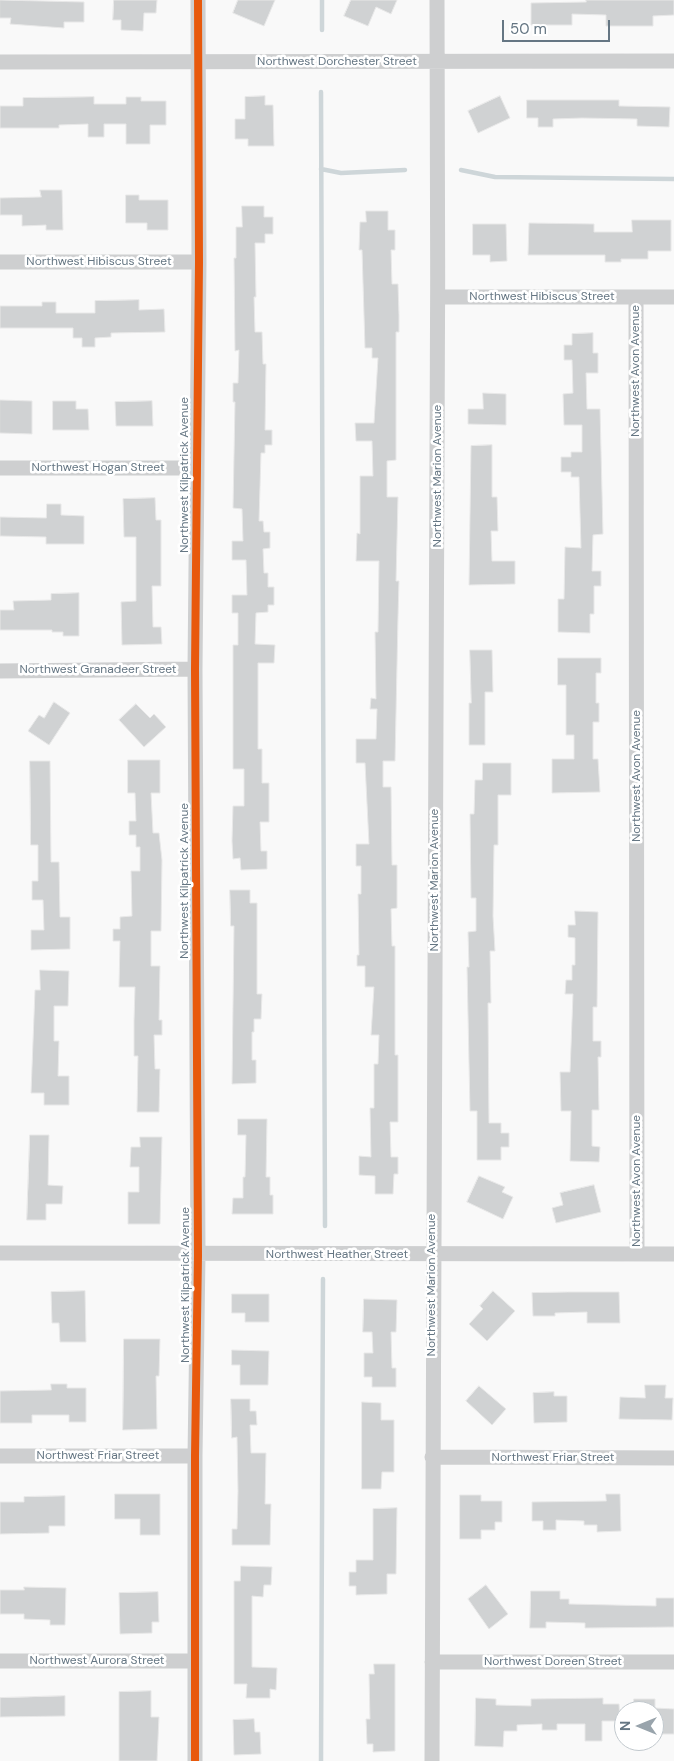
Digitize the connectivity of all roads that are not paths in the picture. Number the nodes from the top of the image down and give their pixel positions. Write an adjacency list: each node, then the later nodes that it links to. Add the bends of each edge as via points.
1 (198, 0): 5 (street, Northwest Kilpatrick Avenue)
2 (437, 0): 6 (street, Northwest Marion Avenue)
3 (674, 61): 6 (street, Northwest Dorchester Street)
4 (0, 62): 5 (street, Northwest Dorchester Street)
5 (199, 62): 6 (street, Northwest Dorchester Street); 8 (street, Northwest Kilpatrick Avenue)
6 (438, 62): 9 (street, Northwest Marion Avenue)
7 (0, 262): 8 (street, Northwest Hibiscus Street)
8 (199, 262): 13 (street, Northwest Kilpatrick Avenue)
9 (439, 297): 10 (street, Northwest Hibiscus Street); 20 (street, Northwest Marion Avenue)
10 (636, 298): 11 (street, Northwest Hibiscus Street); 17 (street, Northwest Avon Avenue)
11 (674, 298)
12 (0, 468): 13 (street, Northwest Hogan Street)
13 (196, 468): 14 (street, Northwest Kilpatrick Avenue)
14 (195, 669): 15 (street, Northwest Granadeer Street); 19 (street, Northwest Kilpatrick Avenue)
15 (0, 671)
16 (0, 1253): 19 (street, Northwest Heather Street)
17 (637, 1254): 18 (street, Northwest Heather Street); 20 (street, Northwest Heather Street)
18 (674, 1254)
19 (198, 1255): 20 (street, Northwest Heather Street); 22 (street, Northwest Kilpatrick Avenue)
20 (432, 1255): 23 (street, Northwest Marion Avenue)
21 (0, 1456): 22 (street, Northwest Friar Street)
22 (195, 1456): 26 (street, Northwest Kilpatrick Avenue)
23 (432, 1457): 24 (street, Northwest Friar Street); 27 (street, Northwest Marion Avenue)
24 (674, 1458)
25 (0, 1661): 26 (street, Northwest Aurora Street)
26 (195, 1661): 29 (street, Northwest Kilpatrick Avenue)
27 (432, 1662): 28 (street, Northwest Doreen Street); 30 (street, Northwest Marion Avenue)
28 (674, 1662)
29 (196, 1761)
30 (432, 1761)

